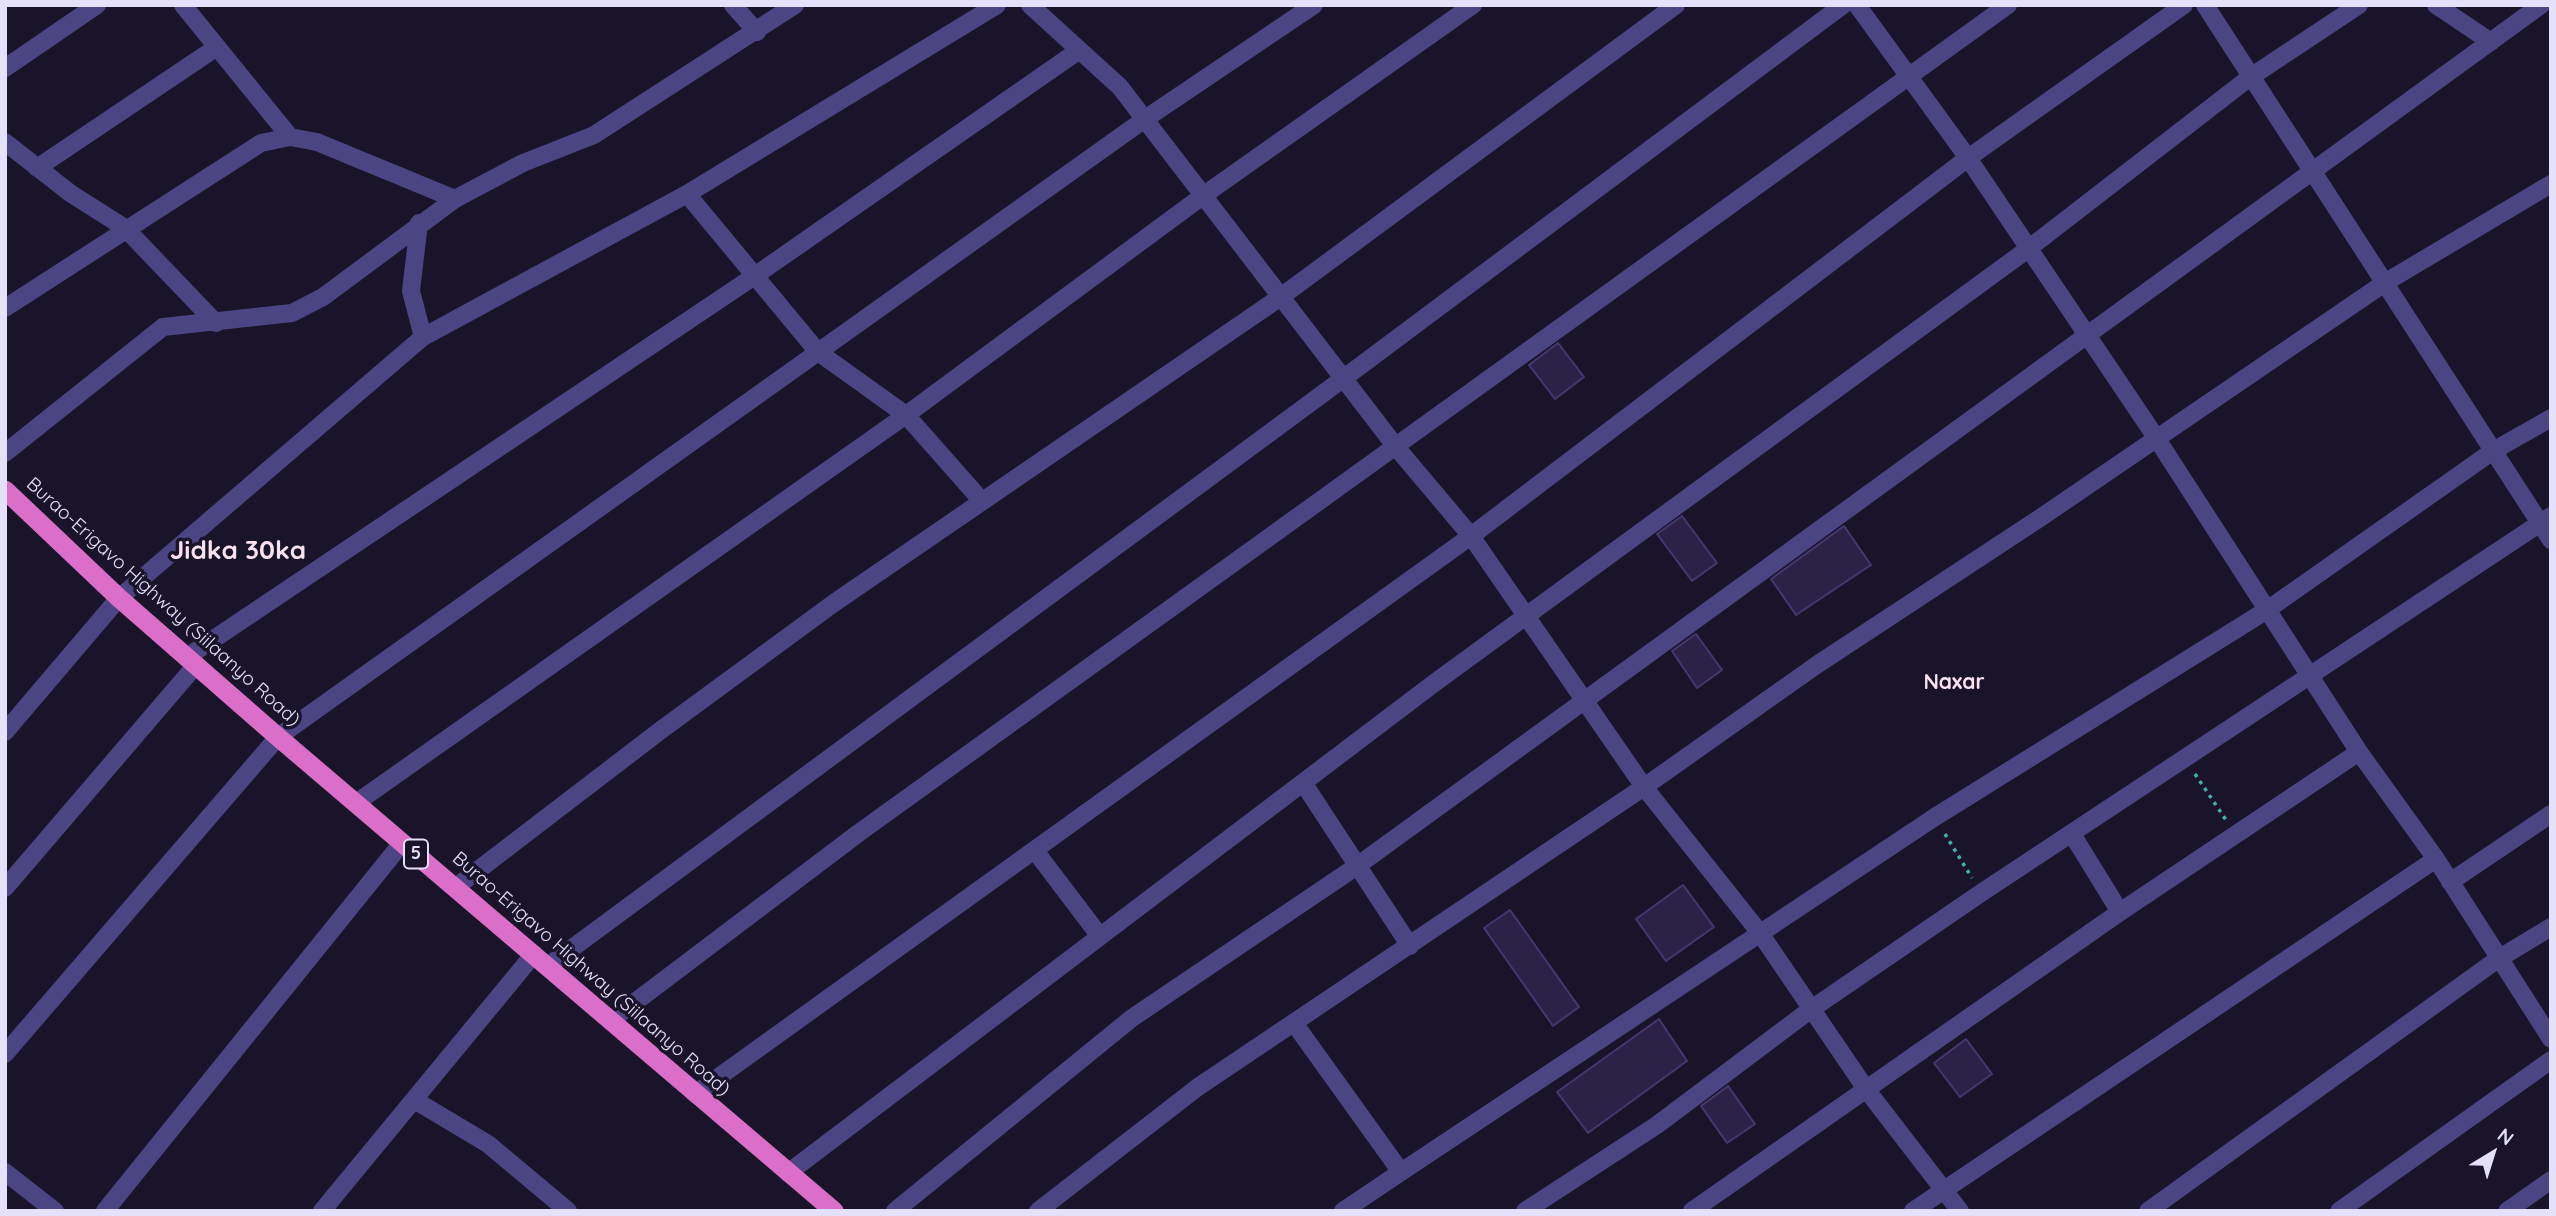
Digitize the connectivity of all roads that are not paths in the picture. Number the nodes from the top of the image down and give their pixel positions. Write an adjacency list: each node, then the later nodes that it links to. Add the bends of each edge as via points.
1 (97, 5): 22 (street)
2 (183, 5): 20 (street)
3 (733, 5): 18 (street)
4 (795, 5): 18 (street)
5 (996, 5): 32 (street)
6 (1030, 5): 21 (street)
7 (1314, 5): 25 (street)
8 (1473, 5): 33 (street)
9 (1676, 5): 40 (street)
10 (1843, 5): 46 (street)
11 (1857, 5): 23 (street)
12 (2008, 5): 23 (street)
13 (2184, 5): 28 (street)
14 (2205, 5): 24 (street)
15 (2359, 5): 24 (street)
16 (2436, 5): 19 (street)
17 (2541, 5): 19 (street)
18 (757, 32): 34 (street, via 594,135 523,163)
19 (2491, 42): 30 (street)
20 (217, 47): 26 (street); 29 (street)
21 (1078, 51): 25 (street, via 1120,87); 38 (street)
22 (5, 68)
23 (1911, 76): 28 (street); 50 (street)
24 (2249, 78): 30 (street); 37 (street)
25 (1145, 120): 33 (street); 45 (street)
26 (290, 137): 34 (street, via 317,142); 36 (street, via 261,143)
27 (6, 144): 29 (street)
28 (1968, 158): 37 (street); 56 (street)
29 (37, 168): 36 (street)
30 (2312, 171): 39 (street); 44 (street)
31 (2551, 184): 39 (street)
32 (687, 194): 38 (street); 43 (street)
33 (1205, 195): 40 (street); 47 (street)
34 (455, 199): 35 (street)
35 (419, 223): 42 (street, via 323,297 292,313); 43 (street, via 411,291)
36 (125, 228): 41 (street); 42 (street)
37 (2028, 248): 44 (street); 60 (street)
38 (753, 277): 45 (street); 61 (street)
39 (2386, 282): 49 (street); 51 (street)
40 (1282, 296): 46 (street); 54 (street)
41 (5, 307)
42 (216, 323): 52 (street, via 163,327)
43 (423, 337): 58 (street)
44 (2086, 337): 49 (street); 63 (street)
45 (818, 352): 47 (street); 65 (street)
46 (1344, 378): 50 (street); 85 (street)
47 (906, 415): 54 (street); 69 (street)
48 (2551, 418): 51 (street)
49 (2157, 439): 59 (street); 68 (street, via 1818,664)
50 (1396, 447): 56 (street); 87 (street, via 860,832)
51 (2493, 451): 55 (street); 59 (street)
52 (5, 453)
53 (5, 490): 58 (highway, Burao-Erigavo Highway (Siilaanyo Road) / 5)
54 (981, 500): 77 (street, via 661,730)
55 (2545, 520): 57 (street); 62 (street)
56 (1471, 536): 60 (street); 73 (street)
57 (2551, 540)
58 (119, 598): 61 (highway, Burao-Erigavo Highway (Siilaanyo Road) / 5); 64 (street)
59 (2267, 610): 62 (street); 81 (street, via 1935,817)
60 (1526, 616): 63 (street); 67 (street)
61 (191, 661): 65 (highway, Burao-Erigavo Highway (Siilaanyo Road) / 5); 78 (street)
62 (2311, 677): 66 (street); 71 (street)
63 (1583, 701): 68 (street); 75 (street)
64 (5, 732)
65 (278, 737): 69 (highway, Burao-Erigavo Highway (Siilaanyo Road) / 5); 90 (street)
66 (2359, 752): 74 (street); 79 (street)
67 (1304, 784): 75 (street); 82 (street)
68 (1644, 787): 81 (street); 83 (street)
69 (356, 803): 72 (highway, Burao-Erigavo Highway (Siilaanyo Road) / 5)
70 (2551, 814): 76 (street)
71 (2072, 834): 79 (street); 86 (street)
72 (402, 843): 77 (highway, Burao-Erigavo Highway (Siilaanyo Road) / 5); 101 (street)
73 (1036, 852): 82 (street); 93 (street)
74 (2436, 859): 76 (street); 99 (street)
75 (1357, 866): 83 (street); 105 (street, via 1132,1018)
76 (2450, 882): 84 (street)
77 (456, 887): 85 (highway, Burao-Erigavo Highway (Siilaanyo Road) / 5)
78 (5, 888)
79 (2120, 912): 92 (street)
80 (2551, 927): 84 (street)
81 (1760, 933): 86 (street); 96 (street)
82 (1099, 935): 97 (street)
83 (1409, 947): 88 (street)
84 (2498, 959): 89 (street); 112 (street)
85 (541, 960): 87 (highway, Burao-Erigavo Highway (Siilaanyo Road) / 5); 94 (street)
86 (1810, 1010): 92 (street); 108 (street, via 1657,1125)
87 (610, 1021): 93 (highway, Burao-Erigavo Highway (Siilaanyo Road) / 5)
88 (1294, 1023): 96 (street); 106 (street, via 1198,1087)
89 (2551, 1040)
90 (5, 1054)
91 (2551, 1060): 113 (street)
92 (1866, 1089): 99 (street); 109 (street)
93 (695, 1094): 97 (highway, Burao-Erigavo Highway (Siilaanyo Road) / 5)
94 (416, 1101): 102 (street); 103 (street, via 488,1144)
95 (5, 1171): 100 (street)
96 (1401, 1172): 107 (street)
97 (788, 1174): 104 (highway, Burao-Erigavo Highway (Siilaanyo Road) / 5)
98 (2551, 1180): 114 (street)
99 (1945, 1190): 110 (street); 111 (street)
100 (55, 1211)
101 (105, 1211)
102 (322, 1211)
103 (568, 1211)
104 (834, 1211)
105 (895, 1211)
106 (1038, 1211)
107 (1343, 1211)
108 (1525, 1211)
109 (1692, 1211)
110 (1913, 1211)
111 (1960, 1211)
112 (2148, 1211)
113 (2339, 1211)
114 (2507, 1211)

